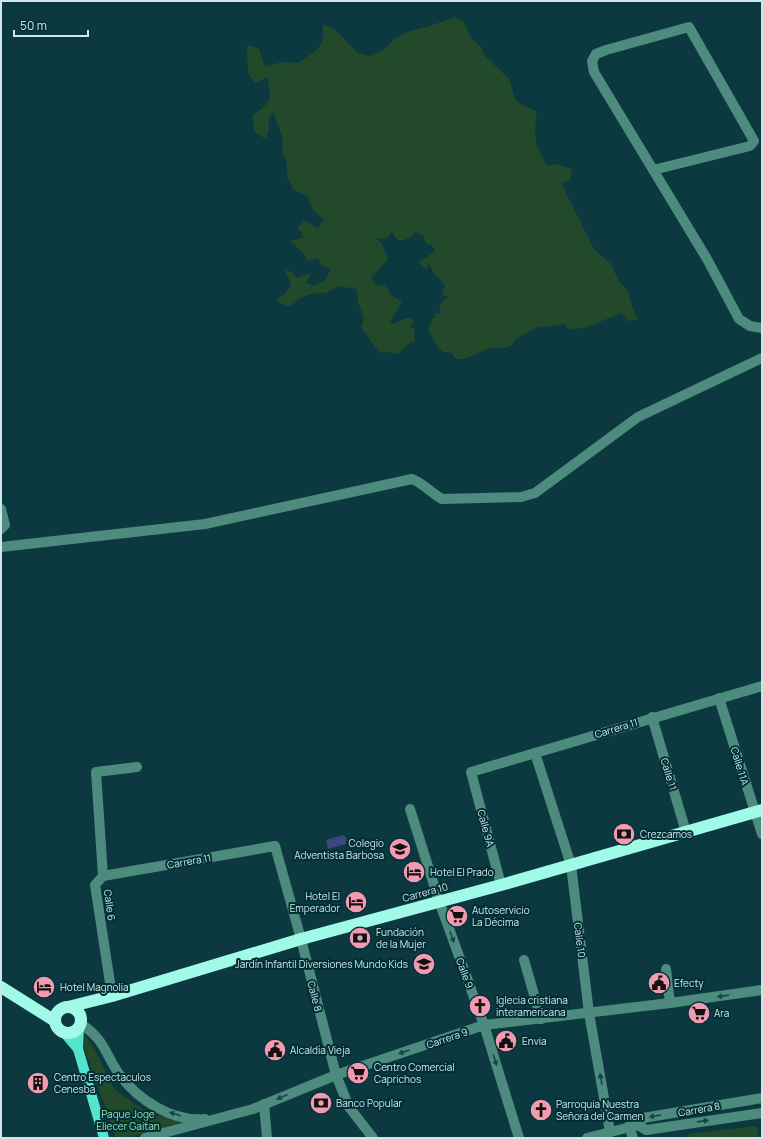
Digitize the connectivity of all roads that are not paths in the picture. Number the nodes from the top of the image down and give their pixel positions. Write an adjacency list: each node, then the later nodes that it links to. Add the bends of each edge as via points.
1 (653, 170): 1 (street, via 750,146 754,141 689,27 606,50 596,54 592,60 594,72); 2 (street, via 707,259 739,319 750,326)
2 (762, 328)
3 (762, 358): 6 (street, via 638,417 535,493 521,497 442,499 412,479 205,524)
4 (1, 509): 5 (street, via 5,525)
5 (1, 529)
6 (1, 547)
7 (762, 686): 8 (street, Carrera 11)
8 (719, 698): 9 (street, Carrera 11); 14 (street, Calle 11A)
9 (652, 717): 10 (street, Carrera 11); 15 (street, Calle 11)
10 (535, 753): 12 (street, Carrera 11); 18 (street, Calle 10)
11 (138, 767): 19 (street, Calle 6, via 96,772)
12 (471, 772): 20 (street, Calle 9A)
13 (410, 809): 21 (street, Calle 9)
14 (758, 811): 15 (highway, Carrera 10); 16 (street, Calle 11A)
15 (686, 832): 18 (highway, Carrera 10)
16 (762, 834)
17 (275, 846): 19 (street, Carrera 11); 22 (street, Calle 8)
18 (571, 865): 20 (highway, Carrera 10); 32 (street, Calle 10)
19 (102, 876): 27 (street, Calle 6, via 95,885)
20 (501, 885): 21 (highway, Carrera 10)
21 (439, 901): 22 (highway, Carrera 10); 36 (street, Calle 9, one-way to 36)
22 (301, 939): 27 (highway, Carrera 10); 39 (street, Calle 8)
23 (524, 960): 33 (street)
24 (666, 969): 30 (street)
25 (1, 987): 29 (highway, Carrera 10)
26 (762, 990): 30 (street, Carrera 9, one-way to 30)
27 (112, 996): 28 (highway, Carrera 10)
28 (95, 1001): 31 (highway, Carrera 10); 35 (highway)
29 (27, 1003): 31 (highway, Carrera 10); 34 (highway, Carrera 10)
30 (670, 1003): 32 (street, Carrera 9)
31 (65, 1008): 34 (highway, via 56,1016); 35 (highway, via 75,1009 80,1014)
32 (589, 1014): 33 (street, Carrera 9); 45 (street, Calle 10, one-way to 32)
33 (541, 1019): 36 (street, Carrera 9)
34 (55, 1021): 37 (highway)
35 (80, 1024): 37 (highway, via 69,1032); 38 (main road); 42 (street, one-way to 35, via 203,1119 180,1116 160,1109 133,1090 119,1073 96,1035)
36 (484, 1025): 39 (street, Carrera 9, one-way to 39); 50 (street, Calle 9, one-way to 50)
37 (63, 1031): 38 (main road)
38 (78, 1049): 46 (main road)
39 (336, 1075): 41 (street, Carrera 9, one-way to 41); 49 (street, Calle 8, via 349,1107)
40 (762, 1098): 44 (street, Carrera 8, one-way to 44, via 643,1118)
41 (264, 1104): 42 (street, Carrera 9); 48 (street)
42 (241, 1112): 47 (street, Carrera 9)
43 (762, 1113): 44 (street, Carrera 8, one-way to 43, via 646,1130)
44 (634, 1126): 45 (street, Carrera 8); 52 (street)
45 (610, 1132): 51 (street, Carrera 8)
46 (104, 1138)
47 (145, 1138)
48 (266, 1138)
49 (373, 1138)
50 (519, 1138)
51 (588, 1138)
52 (634, 1138)

